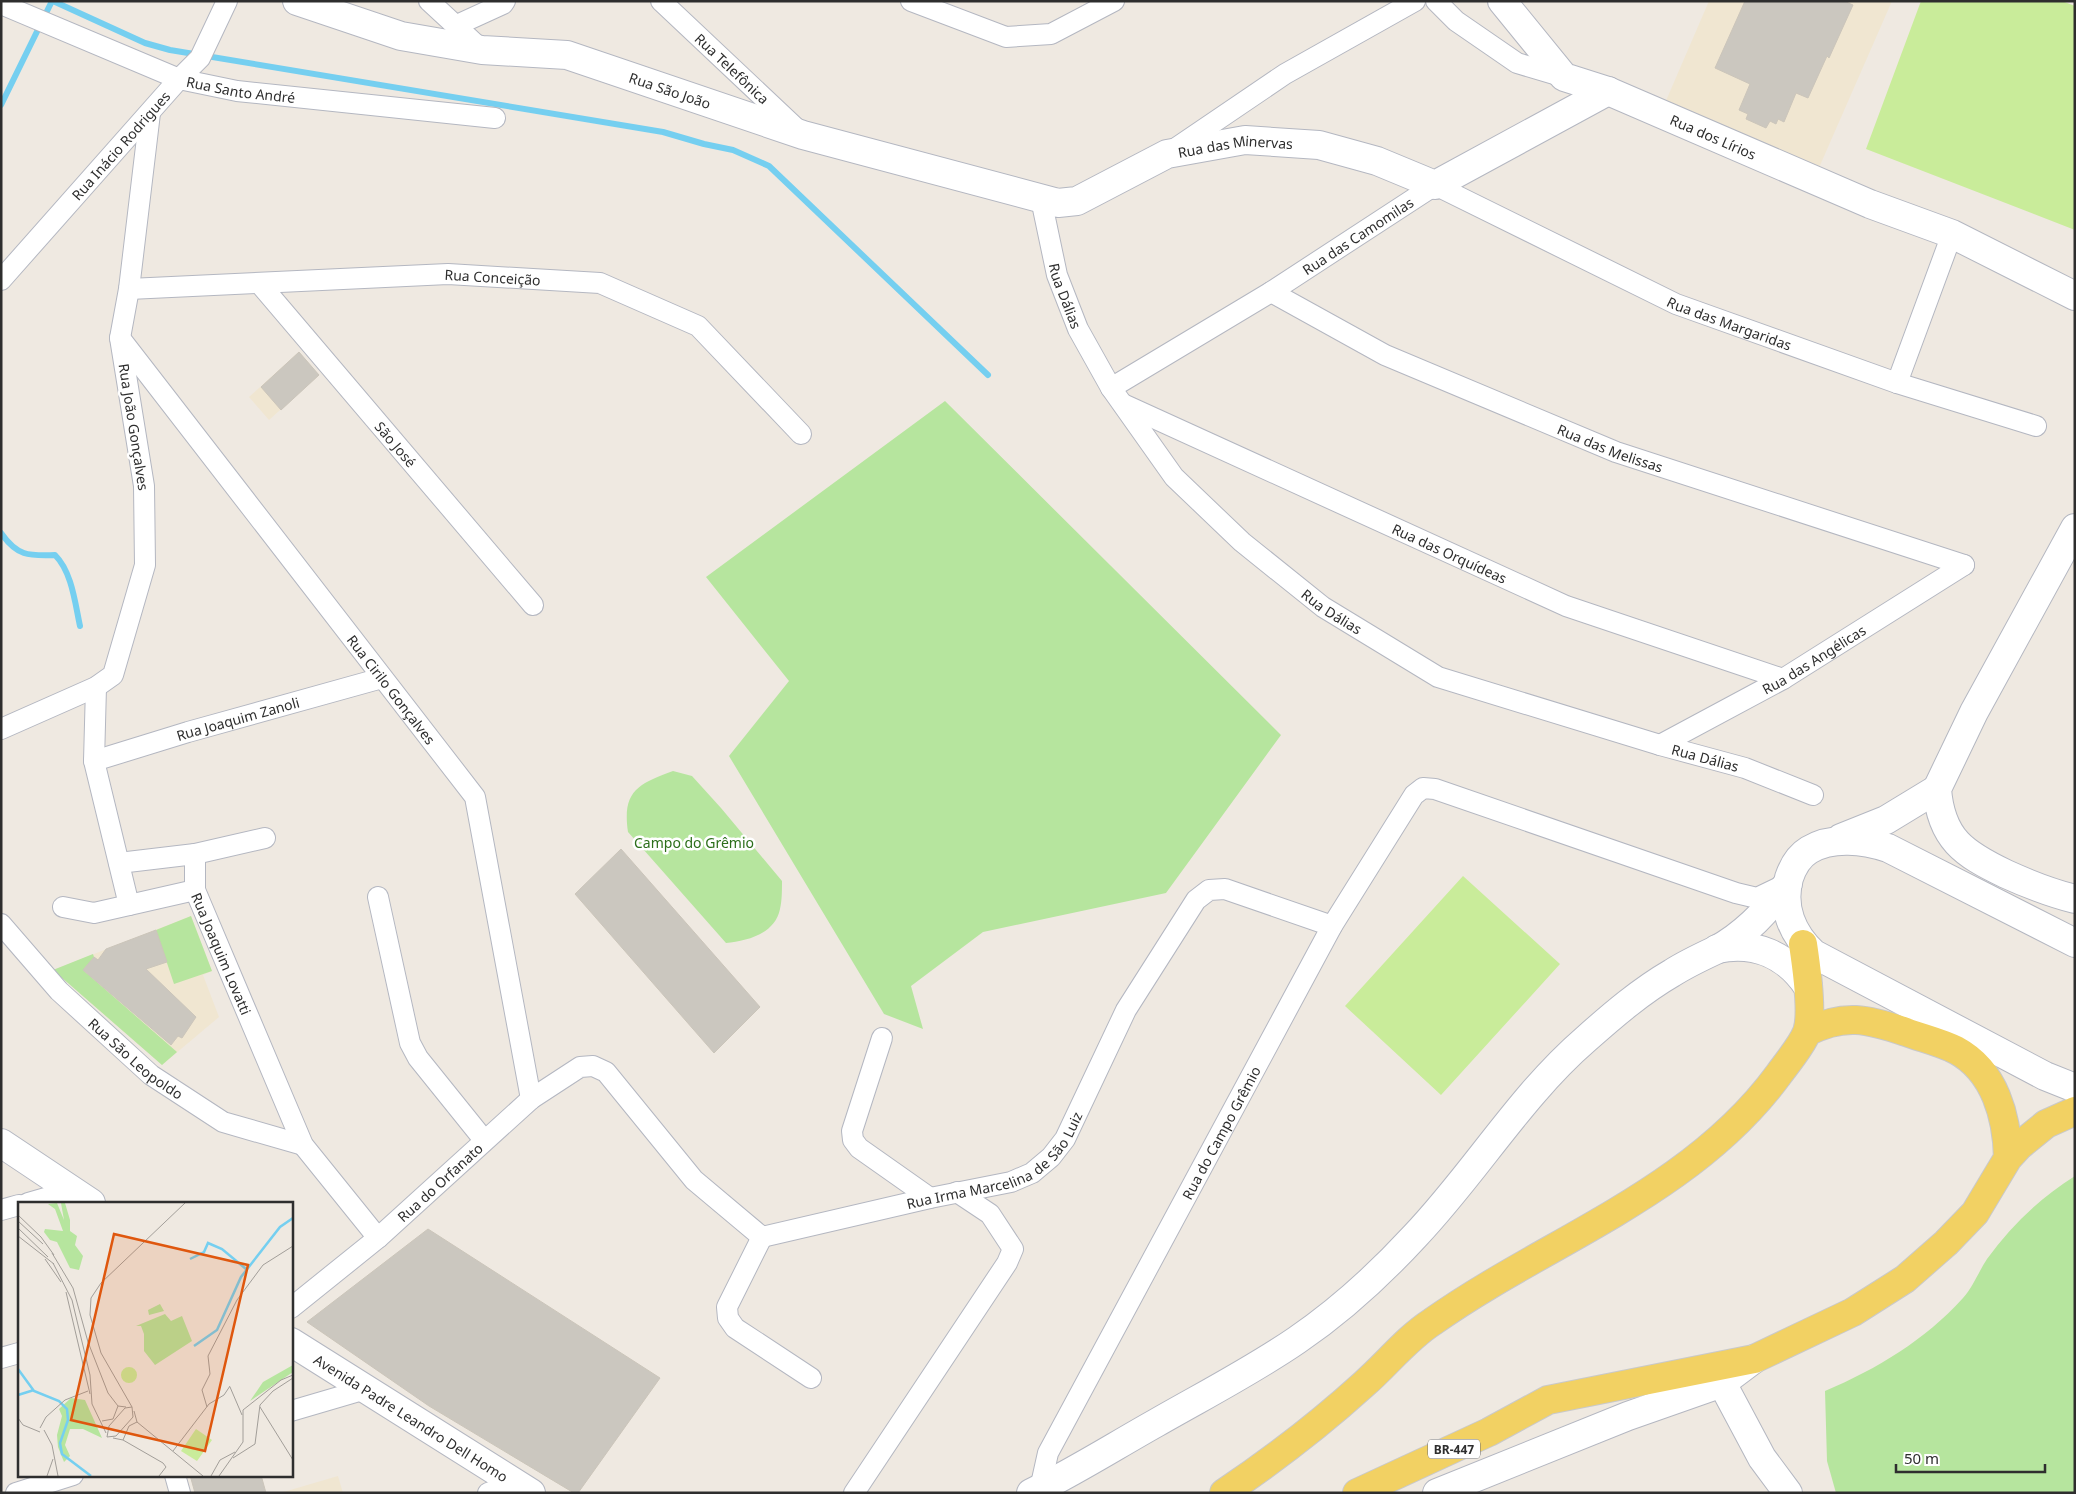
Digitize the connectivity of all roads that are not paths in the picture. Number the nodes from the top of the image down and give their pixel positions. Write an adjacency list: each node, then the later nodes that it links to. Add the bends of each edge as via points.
1 (227, 1): 15 (street, Rua Inácio Rodrigues, via 200,58)
2 (297, 1): 13 (street, Rua São João, via 401,36)
3 (429, 1): 12 (street)
4 (505, 1): 12 (street)
5 (661, 1): 19 (street, Rua Telefônica)
6 (911, 1): 7 (street, via 1006,37 1051,34)
7 (1114, 1)
8 (1415, 1): 20 (street, via 1285,74)
9 (1436, 1): 14 (street, via 1456,21 1517,62)
10 (1502, 1): 14 (street)
11 (1, 4): 15 (street, Rua Santo André)
12 (457, 25): 13 (street)
13 (482, 50): 19 (street, Rua São João, via 566,55)
14 (1564, 78): 16 (street, Rua dos Lírios)
15 (179, 79): 17 (street, Rua Inácio Rodrigues); 18 (street, Rua Santo André, via 237,92)
16 (1608, 90): 21 (street, Rua das Camomilas); 23 (street, Rua dos Lírios, via 1870,204)
17 (150, 112): 24 (street, Rua Inácio Rodrigues); 26 (street, Rua João Gonçalves)
18 (495, 118)
19 (803, 134): 22 (street, Rua São João)
20 (1167, 154): 21 (street, Rua das Minervas, via 1246,140 1319,144 1377,161); 22 (street, Rua das Minervas, via 1076,201 1058,203)
21 (1435, 186): 27 (street, Rua das Camomilas); 30 (street, Rua das Margaridas, via 1676,304)
22 (1041, 199): 31 (street, Rua Dálias, via 1057,275 1078,329)
23 (1952, 234): 28 (street, Rua dos Lírios); 30 (street)
24 (1, 280)
25 (260, 284): 26 (street, Rua Conceição); 34 (street, Rua Conceição, via 448,274 600,283 698,326); 37 (street, São José)
26 (129, 290): 29 (street, Rua João Gonçalves)
27 (1271, 292): 31 (street, Rua das Camomilas); 36 (street, Rua das Melissas, via 1385,355 1616,452)
28 (2075, 296)
29 (120, 338): 38 (street, Rua Cirilo Gonçalves); 40 (street, Rua João Gonçalves, via 144,486 145,565 113,675)
30 (1897, 383): 33 (street, Rua das Margaridas)
31 (1111, 388): 32 (street, Rua Dálias)
32 (1123, 404): 39 (street, Rua das Orquídeas, via 1566,606); 42 (street, Rua Dálias, via 1174,477 1235,535 1323,607 1438,677)
33 (2036, 426)
34 (801, 434)
35 (2075, 528): 44 (street, via 1991,680)
36 (1964, 565): 39 (street, Rua das Angélicas)
37 (532, 605)
38 (382, 678): 43 (street, Rua Joaquim Zanoli); 65 (street, Rua Cirilo Gonçalves, via 475,797)
39 (1783, 679): 42 (street, Rua das Angélicas)
40 (96, 687): 41 (street, Rua João Gonçalves); 43 (street)
41 (1, 729)
42 (1660, 745): 45 (street, Rua Dálias, via 1745,768)
43 (94, 761): 49 (street)
44 (1937, 789): 47 (street, via 1879,823); 53 (street, via 1938,803 1948,829 1970,856 2015,878)
45 (1814, 795)
46 (265, 838): 48 (street)
47 (1818, 846): 50 (street, via 1795,863); 58 (street, via 1860,841 1888,848)
48 (195, 854): 49 (street); 51 (street)
49 (119, 863): 54 (street)
50 (1788, 884): 57 (street, Rua do Campo Grêmio, via 1757,898 1736,893 1434,788 1423,788 1414,795); 59 (street, via 1789,918); 60 (street, via 1756,921)
51 (195, 890): 54 (street, Rua Joaquim Lovatti); 69 (street, Rua Joaquim Lovatti)
52 (378, 897): 67 (street, via 410,1042 418,1058)
53 (2075, 899)
54 (129, 905): 55 (street, Rua Joaquim Lovatti, via 94,913)
55 (63, 907)
56 (1, 924): 69 (street, Rua São Leopoldo, via 59,992 151,1075 223,1122)
57 (1332, 926): 71 (street, Rua Irma Marcelina de São Luiz, via 1225,889 1210,890 1196,900 1126,1010 1065,1139 1051,1157 1032,1173 1011,1182); 91 (street, Rua do Campo Grêmio, via 1048,1453)
58 (2075, 943)
59 (1804, 944): 61 (main road); 64 (street, via 1814,954 2045,1076)
60 (1717, 949): 61 (street, via 1745,946 1771,953 1793,968); 91 (street, via 1653,985 1565,1058 1526,1099 1469,1174 1416,1236 1326,1320 1265,1361)
61 (1808, 987): 62 (main road)
62 (1807, 1032): 70 (main road, via 1831,1022 1859,1019 1874,1021 1958,1051 1979,1068 1994,1092 2004,1120); 96 (main road, via 1755,1104 1692,1163 1640,1199 1456,1304 1429,1324 1329,1415)
63 (882, 1038): 73 (street, via 852,1131 853,1140 859,1148)
64 (2075, 1088)
65 (531, 1099): 67 (street, Rua do Orfanato); 77 (street, Rua do Orfanato, via 580,1067 593,1066 606,1072 694,1180)
66 (2075, 1111): 70 (main road, via 2046,1124)
67 (484, 1140): 78 (street, Rua do Orfanato)
68 (1, 1143): 72 (street)
69 (303, 1145): 78 (street, Rua Joaquim Lovatti)
70 (2008, 1158): 83 (main road, via 1975,1213 1905,1280 1853,1312)
71 (957, 1192): 73 (street, Rua Irma Marcelina de São Luiz); 95 (street, via 990,1214 1013,1249 1007,1263)
72 (82, 1196): 74 (street)
73 (930, 1198): 77 (street, Rua Irma Marcelina de São Luiz)
74 (36, 1202)
75 (18, 1205): 76 (street)
76 (1, 1210)
77 (762, 1237): 84 (street, via 727,1307 728,1318 735,1328)
78 (378, 1238): 79 (street, Rua do Orfanato)
79 (292, 1307)
80 (292, 1343): 86 (street, Avenida Padre Leandro Dell Homo)
81 (18, 1353): 82 (street)
82 (1, 1358)
83 (1754, 1358): 85 (street); 97 (main road, BR-447, via 1548,1400 1472,1440)
84 (811, 1378)
85 (1722, 1384): 98 (street, via 1628,1416); 99 (street, via 1762,1458)
86 (366, 1389): 87 (street); 90 (street, Avenida Padre Leandro Dell Homo)
87 (292, 1411)
88 (70, 1476): 92 (street)
89 (175, 1476): 93 (street)
90 (524, 1488): 94 (street)
91 (1036, 1491)
92 (16, 1493)
93 (180, 1493)
94 (488, 1493)
95 (854, 1493)
96 (1224, 1493)
97 (1357, 1493)
98 (1437, 1493)
99 (1788, 1493)

